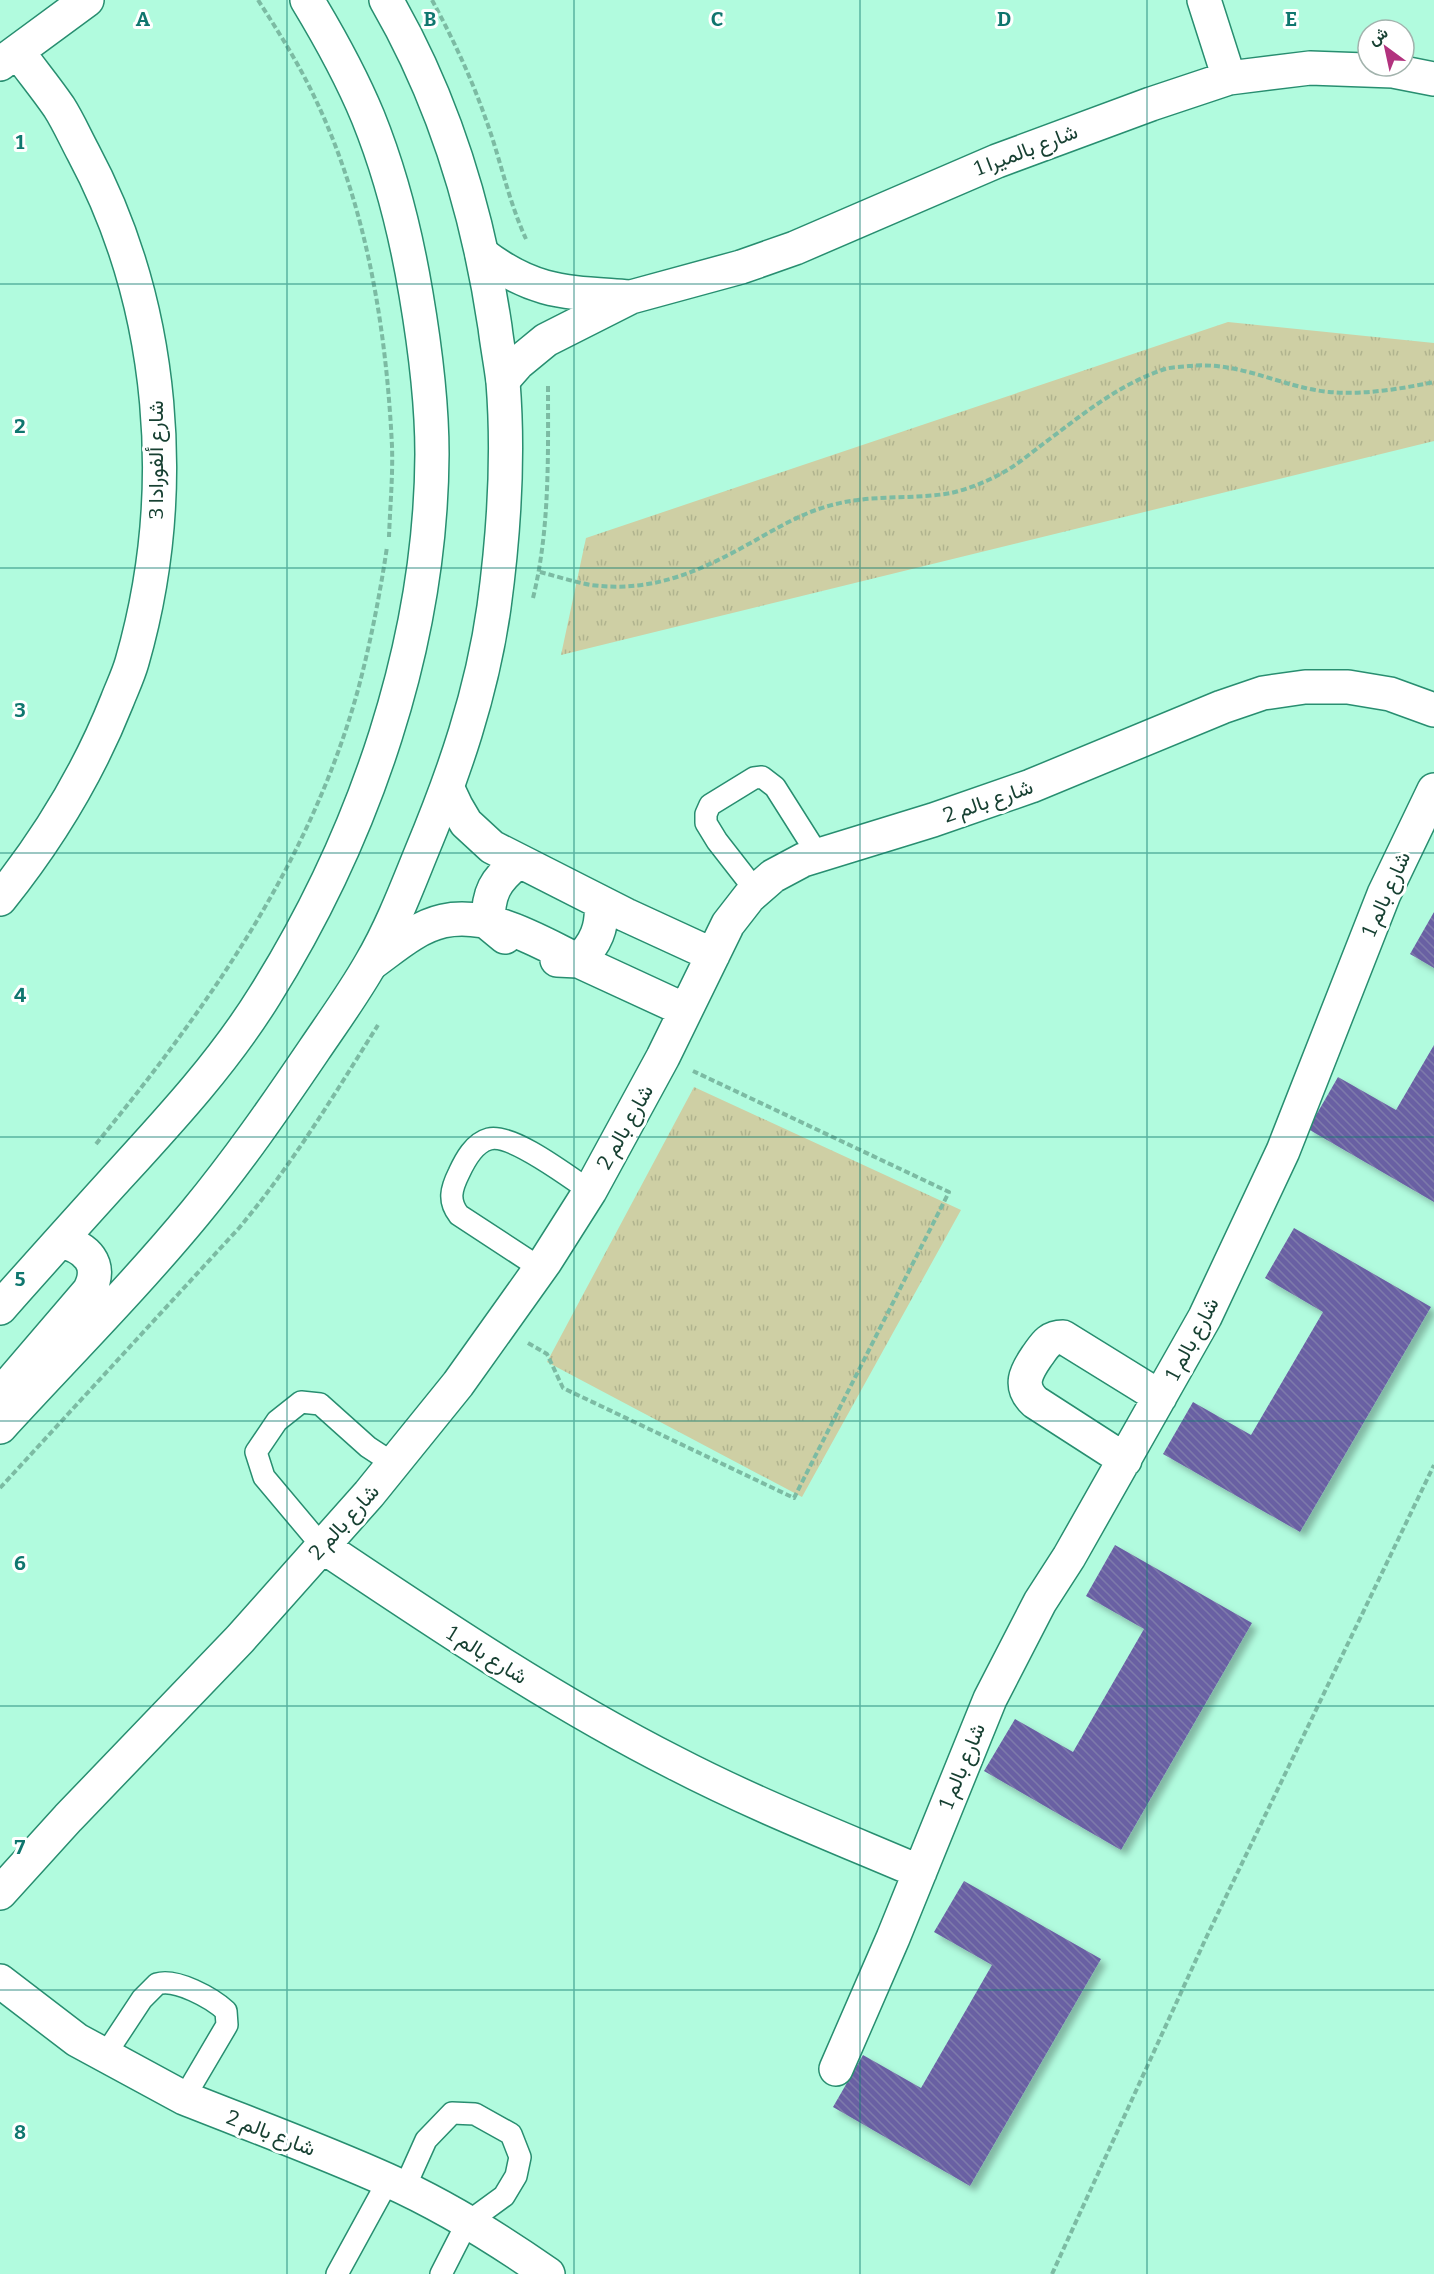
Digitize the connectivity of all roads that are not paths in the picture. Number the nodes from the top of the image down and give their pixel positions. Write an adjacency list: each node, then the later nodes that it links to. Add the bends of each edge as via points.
1 (87, 0): 5 (street, شارع ألفورادا 3)
2 (307, 0): 25 (street, via 339,54 393,187 410,255 427,354 432,454 427,543 409,652 350,835 311,917 264,997 210,1072)
3 (386, 0): 8 (street, via 421,68 445,129)
4 (1204, 0): 6 (street)
5 (9, 58): 17 (street, شارع ألفورادا 3, via 60,108 97,178 126,250 150,348 157,403 160,491 152,578 131,664 100,745 57,822)
6 (1229, 78): 7 (street, شارع بالميرا 1, via 1310,68 1393,70); 9 (street, شارع بالميرا 1, via 1008,157 795,248 730,271)
7 (1434, 79)
8 (482, 254): 9 (street, شارع بالميرا 1, via 504,271 536,285 567,292); 10 (street)
9 (631, 297): 10 (street, شارع بالميرا 1, via 546,340)
10 (502, 380): 12 (street, via 503,530 494,611 472,712)
11 (1434, 710): 14 (street, شارع بالم 2, via 1390,694 1348,687 1305,687 1263,693 1031,786)
12 (448, 789): 15 (street, via 478,836); 22 (street)
13 (1434, 790): 29 (street, شارع بالم 1, via 1384,894 1283,1151 1205,1317)
14 (818, 855): 16 (street, شارع بالم 2, via 773,876); 16 (lane, via 775,787 762,777 754,778 710,805 706,823)
15 (518, 862): 18 (street); 19 (street, via 493,888)
16 (756, 891): 20 (street, شارع بالم 2, via 728,924)
17 (0, 899)
18 (601, 903): 20 (street); 21 (street, via 598,935)
19 (488, 923): 21 (street, via 545,943); 22 (street, via 456,919 440,922 411,935)
20 (713, 956): 23 (street, شارع بالم 2)
21 (578, 961): 23 (street)
22 (372, 963): 30 (street, via 263,1125 195,1214)
23 (685, 1010): 24 (street, شارع بالم 2)
24 (590, 1191): 26 (street, شارع بالم 2); 26 (lane, via 502,1138 481,1143 466,1159 452,1190 452,1206 459,1215)
25 (60, 1240): 27 (street); 28 (street, via 86,1252 95,1280)
26 (540, 1268): 32 (street, شارع بالم 2, via 501,1327)
27 (0, 1308)
28 (0, 1395)
29 (1160, 1397): 31 (street, شارع بالم 1); 31 (street, via 1063,1337 1048,1341 1026,1373 1026,1390 1035,1402)
30 (0, 1427)
31 (1125, 1460): 34 (street, شارع بالم 1, via 1014,1650)
32 (394, 1464): 33 (street, شارع بالم 2); 33 (lane, via 368,1447 320,1404 301,1402 277,1420 256,1452 264,1477)
33 (322, 1546): 34 (street, شارع بالم 1, via 497,1662 599,1723 753,1801); 35 (street, شارع بالم 2)
34 (920, 1872): 38 (street, شارع بالم 1)
35 (0, 1893)
36 (0, 1981): 37 (street, شارع بالم 2, via 77,2040)
37 (105, 2055): 39 (street, شارع بالم 2); 39 (lane, via 157,1984 174,1983 219,2004 226,2011 227,2025)
38 (836, 2069)
39 (184, 2098): 40 (street, شارع بالم 2)
40 (396, 2185): 41 (street, شارع بالم 2); 41 (lane, via 426,2140 452,2113 475,2114 511,2134 520,2157 516,2176 504,2196); 42 (lane)
41 (467, 2223): 43 (lane); 44 (street, شارع بالم 2)
42 (337, 2274)
43 (441, 2274)
44 (549, 2274)

